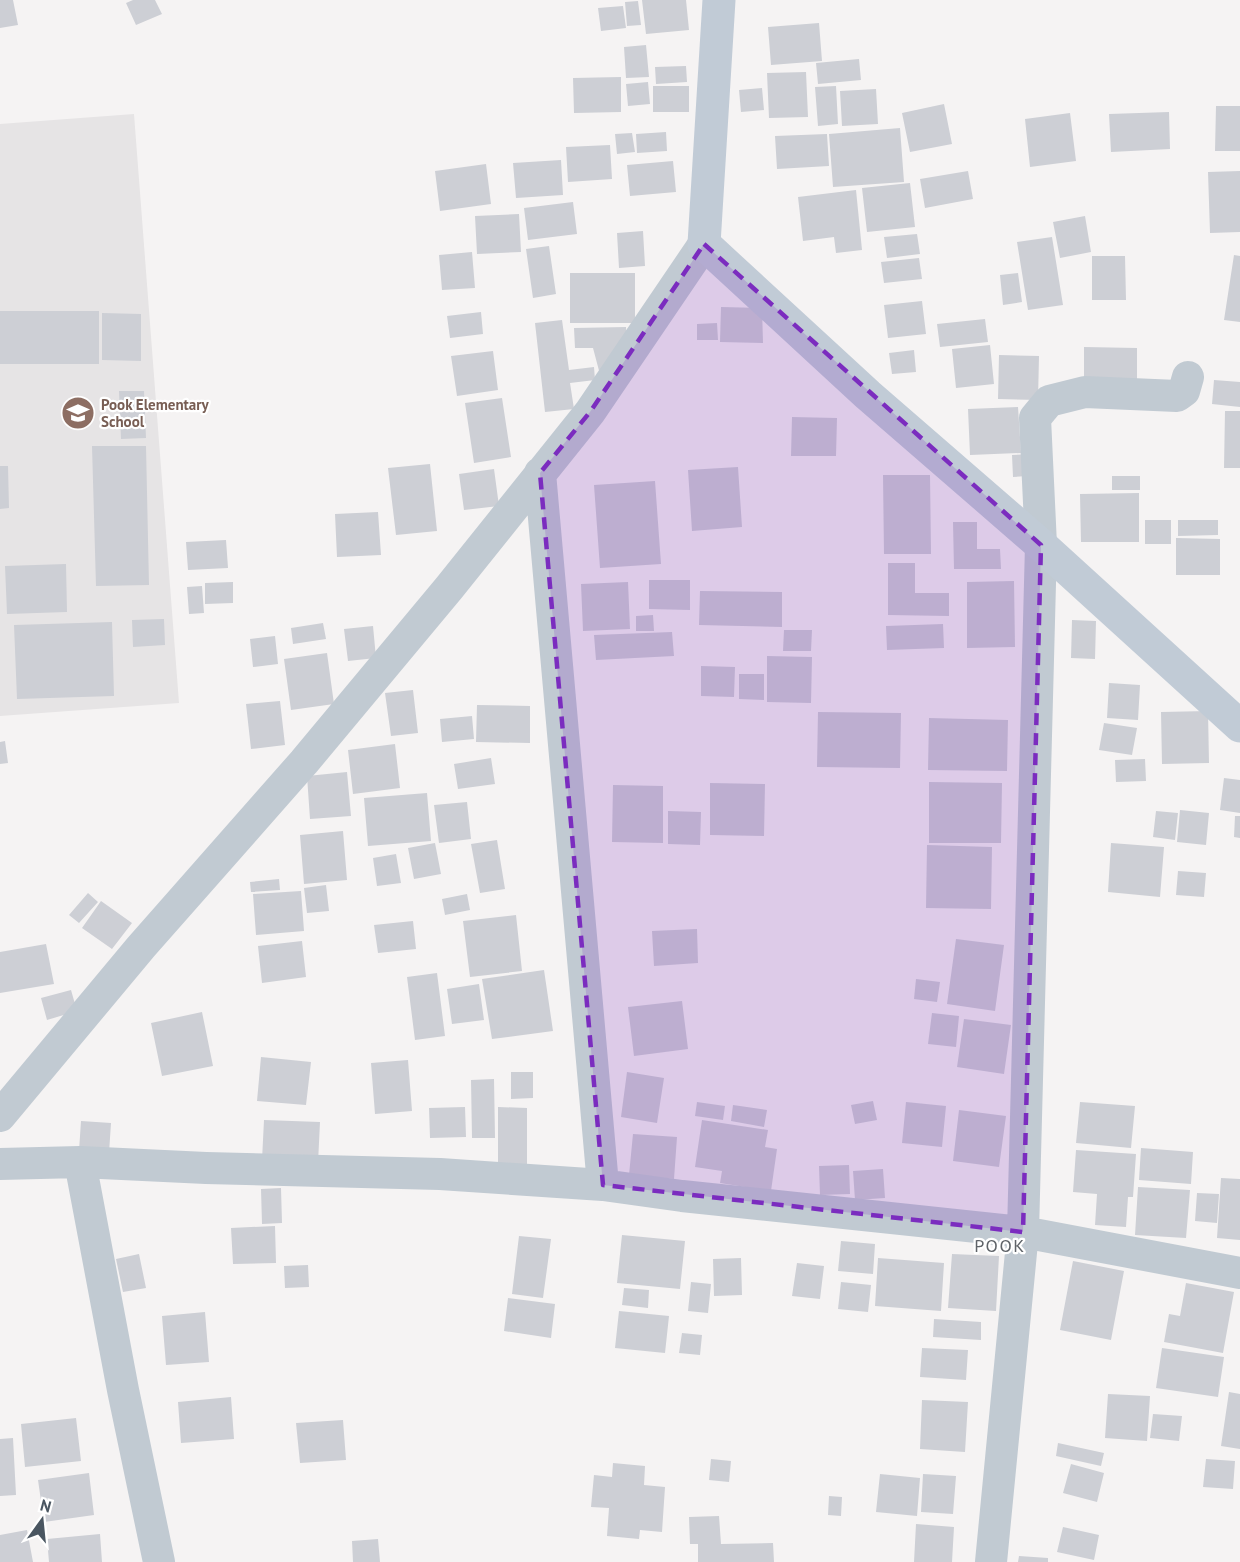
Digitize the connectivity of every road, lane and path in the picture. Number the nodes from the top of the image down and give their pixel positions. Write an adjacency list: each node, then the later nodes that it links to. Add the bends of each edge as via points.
1 (719, 0): 2 (street)
2 (704, 244): 4 (street, via 590,412); 5 (street, via 868,395)
3 (1188, 377): 5 (street, via 1184,391 1177,396 1085,392 1048,400 1035,418)
4 (540, 473): 7 (street, via 304,762 141,947); 10 (street)
5 (1041, 545): 6 (street); 11 (street)
6 (1240, 726)
7 (0, 1116)
8 (80, 1162): 9 (street); 10 (street, via 440,1174); 13 (street)
9 (0, 1164)
10 (603, 1185): 11 (street)
11 (1023, 1232): 12 (street); 14 (street)
12 (1240, 1273)
13 (159, 1562)
14 (991, 1562)

